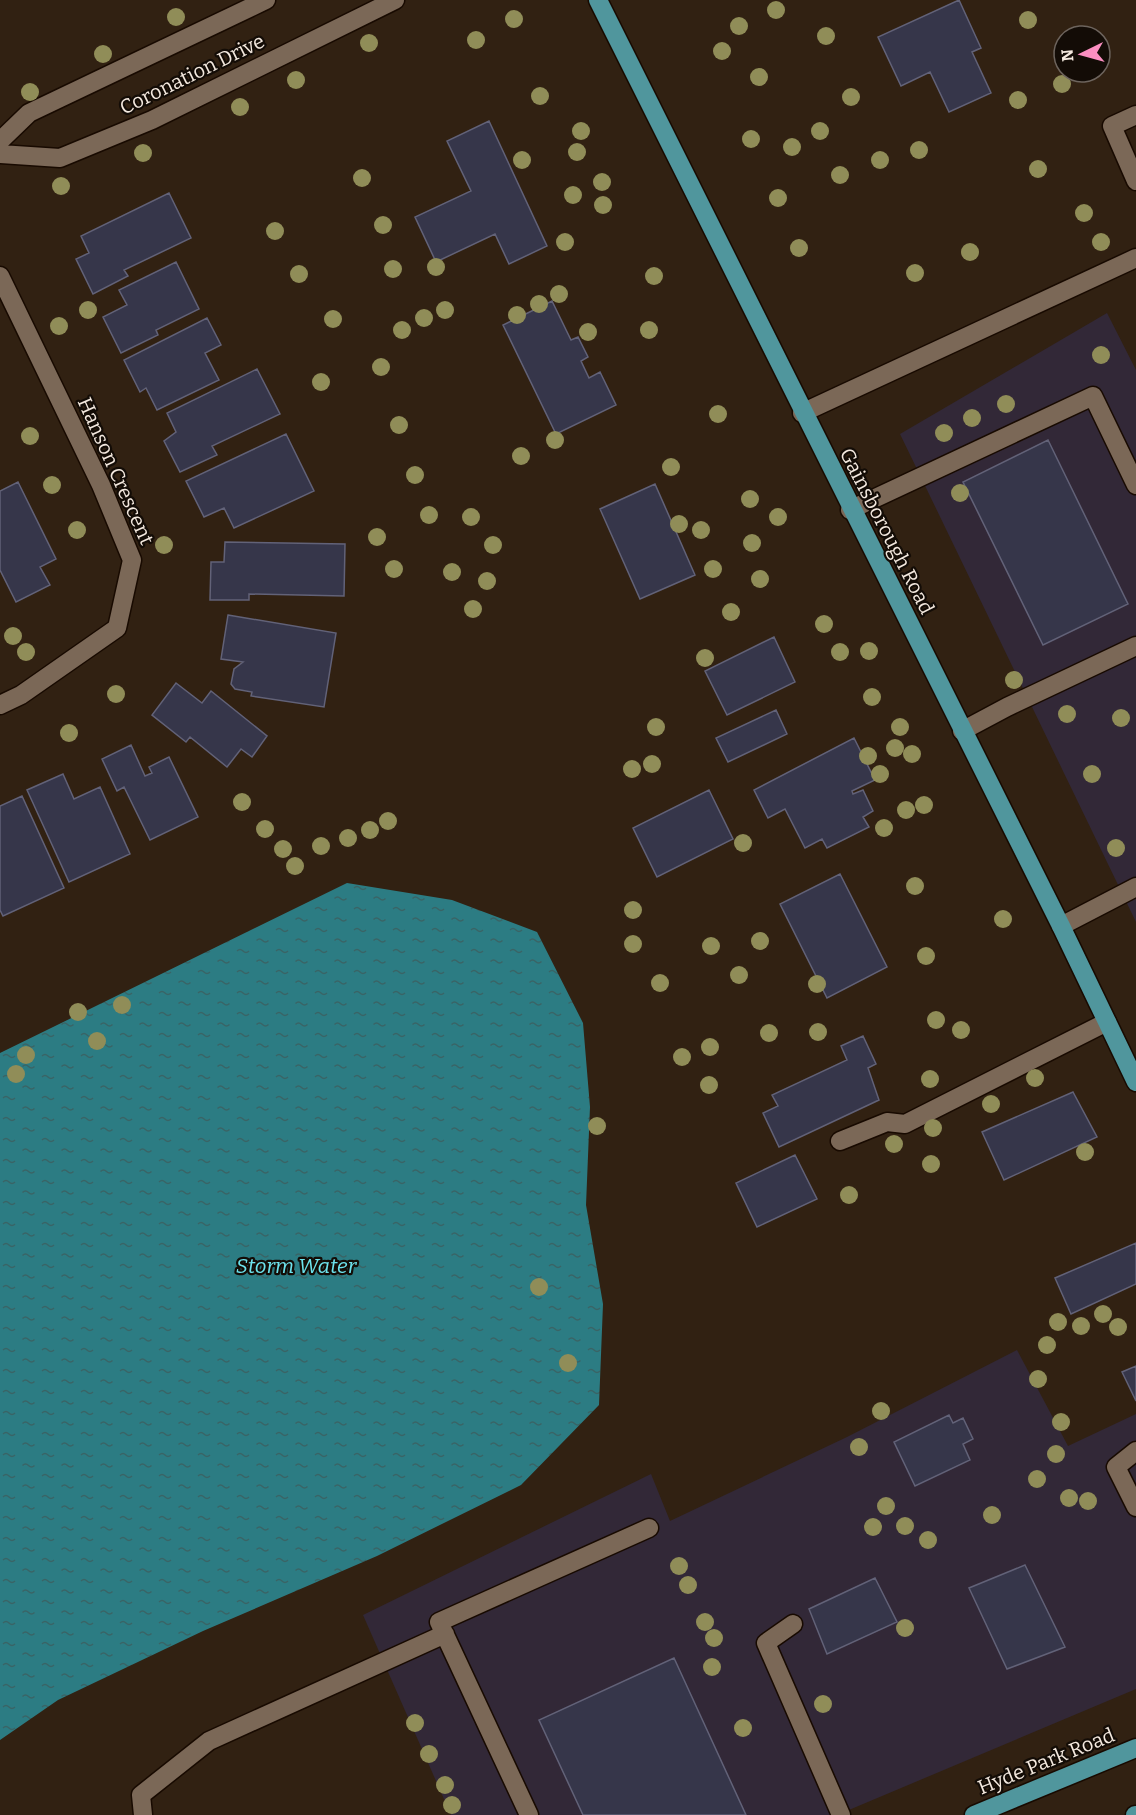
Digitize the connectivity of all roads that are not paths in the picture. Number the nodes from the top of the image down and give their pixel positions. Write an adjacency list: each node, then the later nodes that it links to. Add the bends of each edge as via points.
1 (266, 0): 5 (street, Coronation Drive, via 29,113)
2 (395, 0): 6 (street, Coronation Drive, via 152,120 60,158)
3 (598, 0): 10 (main road, Gainsborough Road)
4 (1136, 115): 7 (street, via 1112,126)
5 (0, 141)
6 (0, 154)
7 (1136, 182)
8 (1136, 258): 10 (street)
9 (0, 276): 14 (street, Hanson Crescent, via 101,485 132,560 117,628 21,695)
10 (802, 413): 12 (main road, Gainsborough Road)
11 (1136, 485): 12 (street, via 1093,396)
12 (850, 510): 15 (main road, Gainsborough Road)
13 (1136, 646): 15 (street)
14 (0, 705)
15 (962, 731): 17 (main road, Gainsborough Road)
16 (1136, 887): 17 (street)
17 (1060, 926): 18 (main road, Gainsborough Road)
18 (1107, 1022): 19 (main road, Gainsborough Road); 20 (street, via 905,1124 887,1122)
19 (1136, 1082)
20 (840, 1142)
21 (1136, 1451): 22 (street, via 1116,1467)
22 (1136, 1507)
23 (649, 1528): 25 (street, via 439,1622)
24 (793, 1624): 29 (street, via 766,1643)
25 (445, 1635): 27 (street, via 208,1741 141,1795); 28 (street)
26 (1136, 1748): 30 (main road, Hyde Park Road)
27 (143, 1815)
28 (529, 1815)
29 (841, 1815)
30 (974, 1815)

